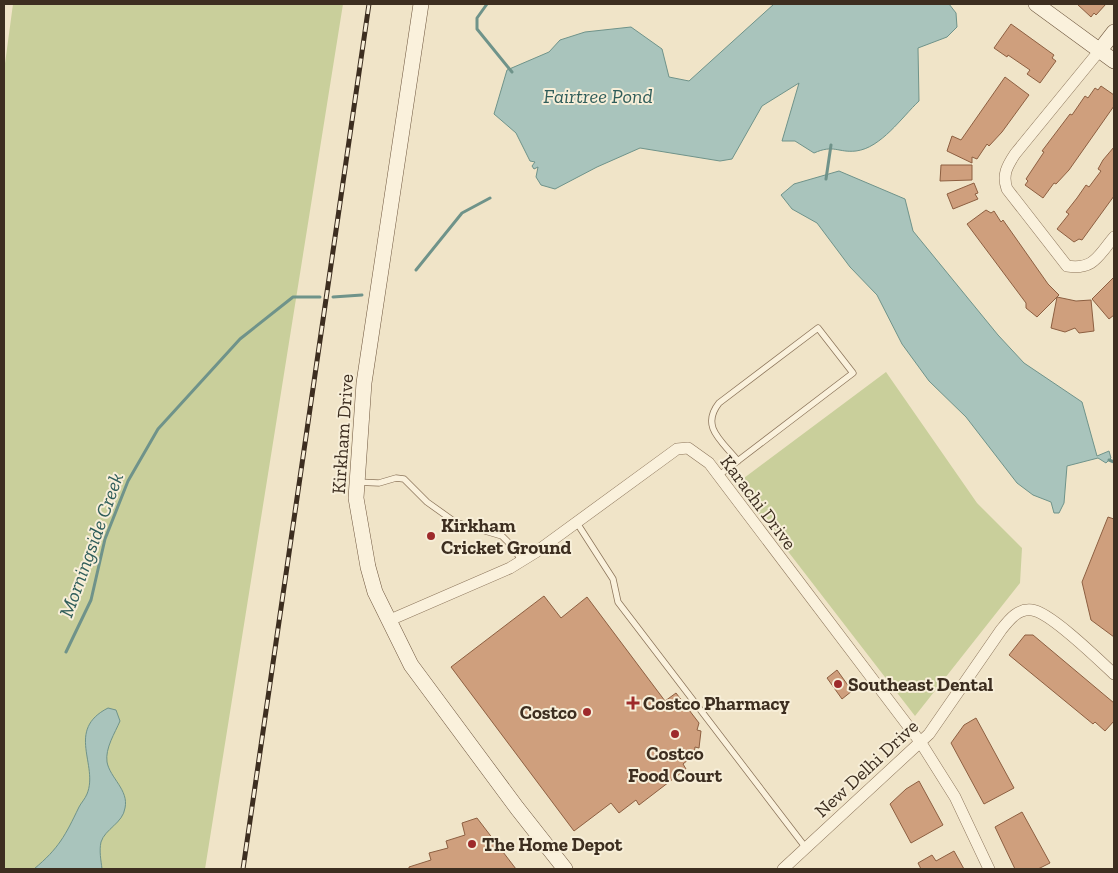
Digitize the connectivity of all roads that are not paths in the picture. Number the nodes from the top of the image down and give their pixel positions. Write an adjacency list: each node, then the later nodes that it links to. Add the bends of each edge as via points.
1 (422, 4): 9 (street, Kirkham Drive, via 364,383)
2 (1036, 4): 4 (street)
3 (1114, 32): 4 (street)
4 (1100, 50): 5 (street); 6 (street, via 1015,154 1007,167 1004,181 1068,266 1084,268)
5 (1114, 61)
6 (1114, 237)
7 (738, 461): 7 (lane, via 853,373 818,328 719,403 711,413 711,427); 8 (lane)
8 (718, 476): 10 (street, Karachi Drive, via 709,463 688,448 677,449); 14 (street, Karachi Drive)
9 (358, 482): 11 (lane, via 376,484 396,478 404,480 427,502 456,522 502,536); 12 (street, Kirkham Drive, via 356,498 368,567 375,592)
10 (577, 523): 11 (street, Karachi Drive); 15 (lane, via 612,579 618,602)
11 (521, 561): 12 (street, Karachi Drive, via 488,579)
12 (390, 620): 16 (street, Kirkham Drive, via 411,665)
13 (1114, 674): 14 (street, New Delhi Drive, via 1044,615 1033,610 1021,611 1001,630)
14 (921, 743): 15 (street, New Delhi Drive); 18 (street, Karachi Drive, via 955,798)
15 (806, 848): 17 (street, New Delhi Drive)
16 (566, 869)
17 (783, 869)
18 (989, 869)

